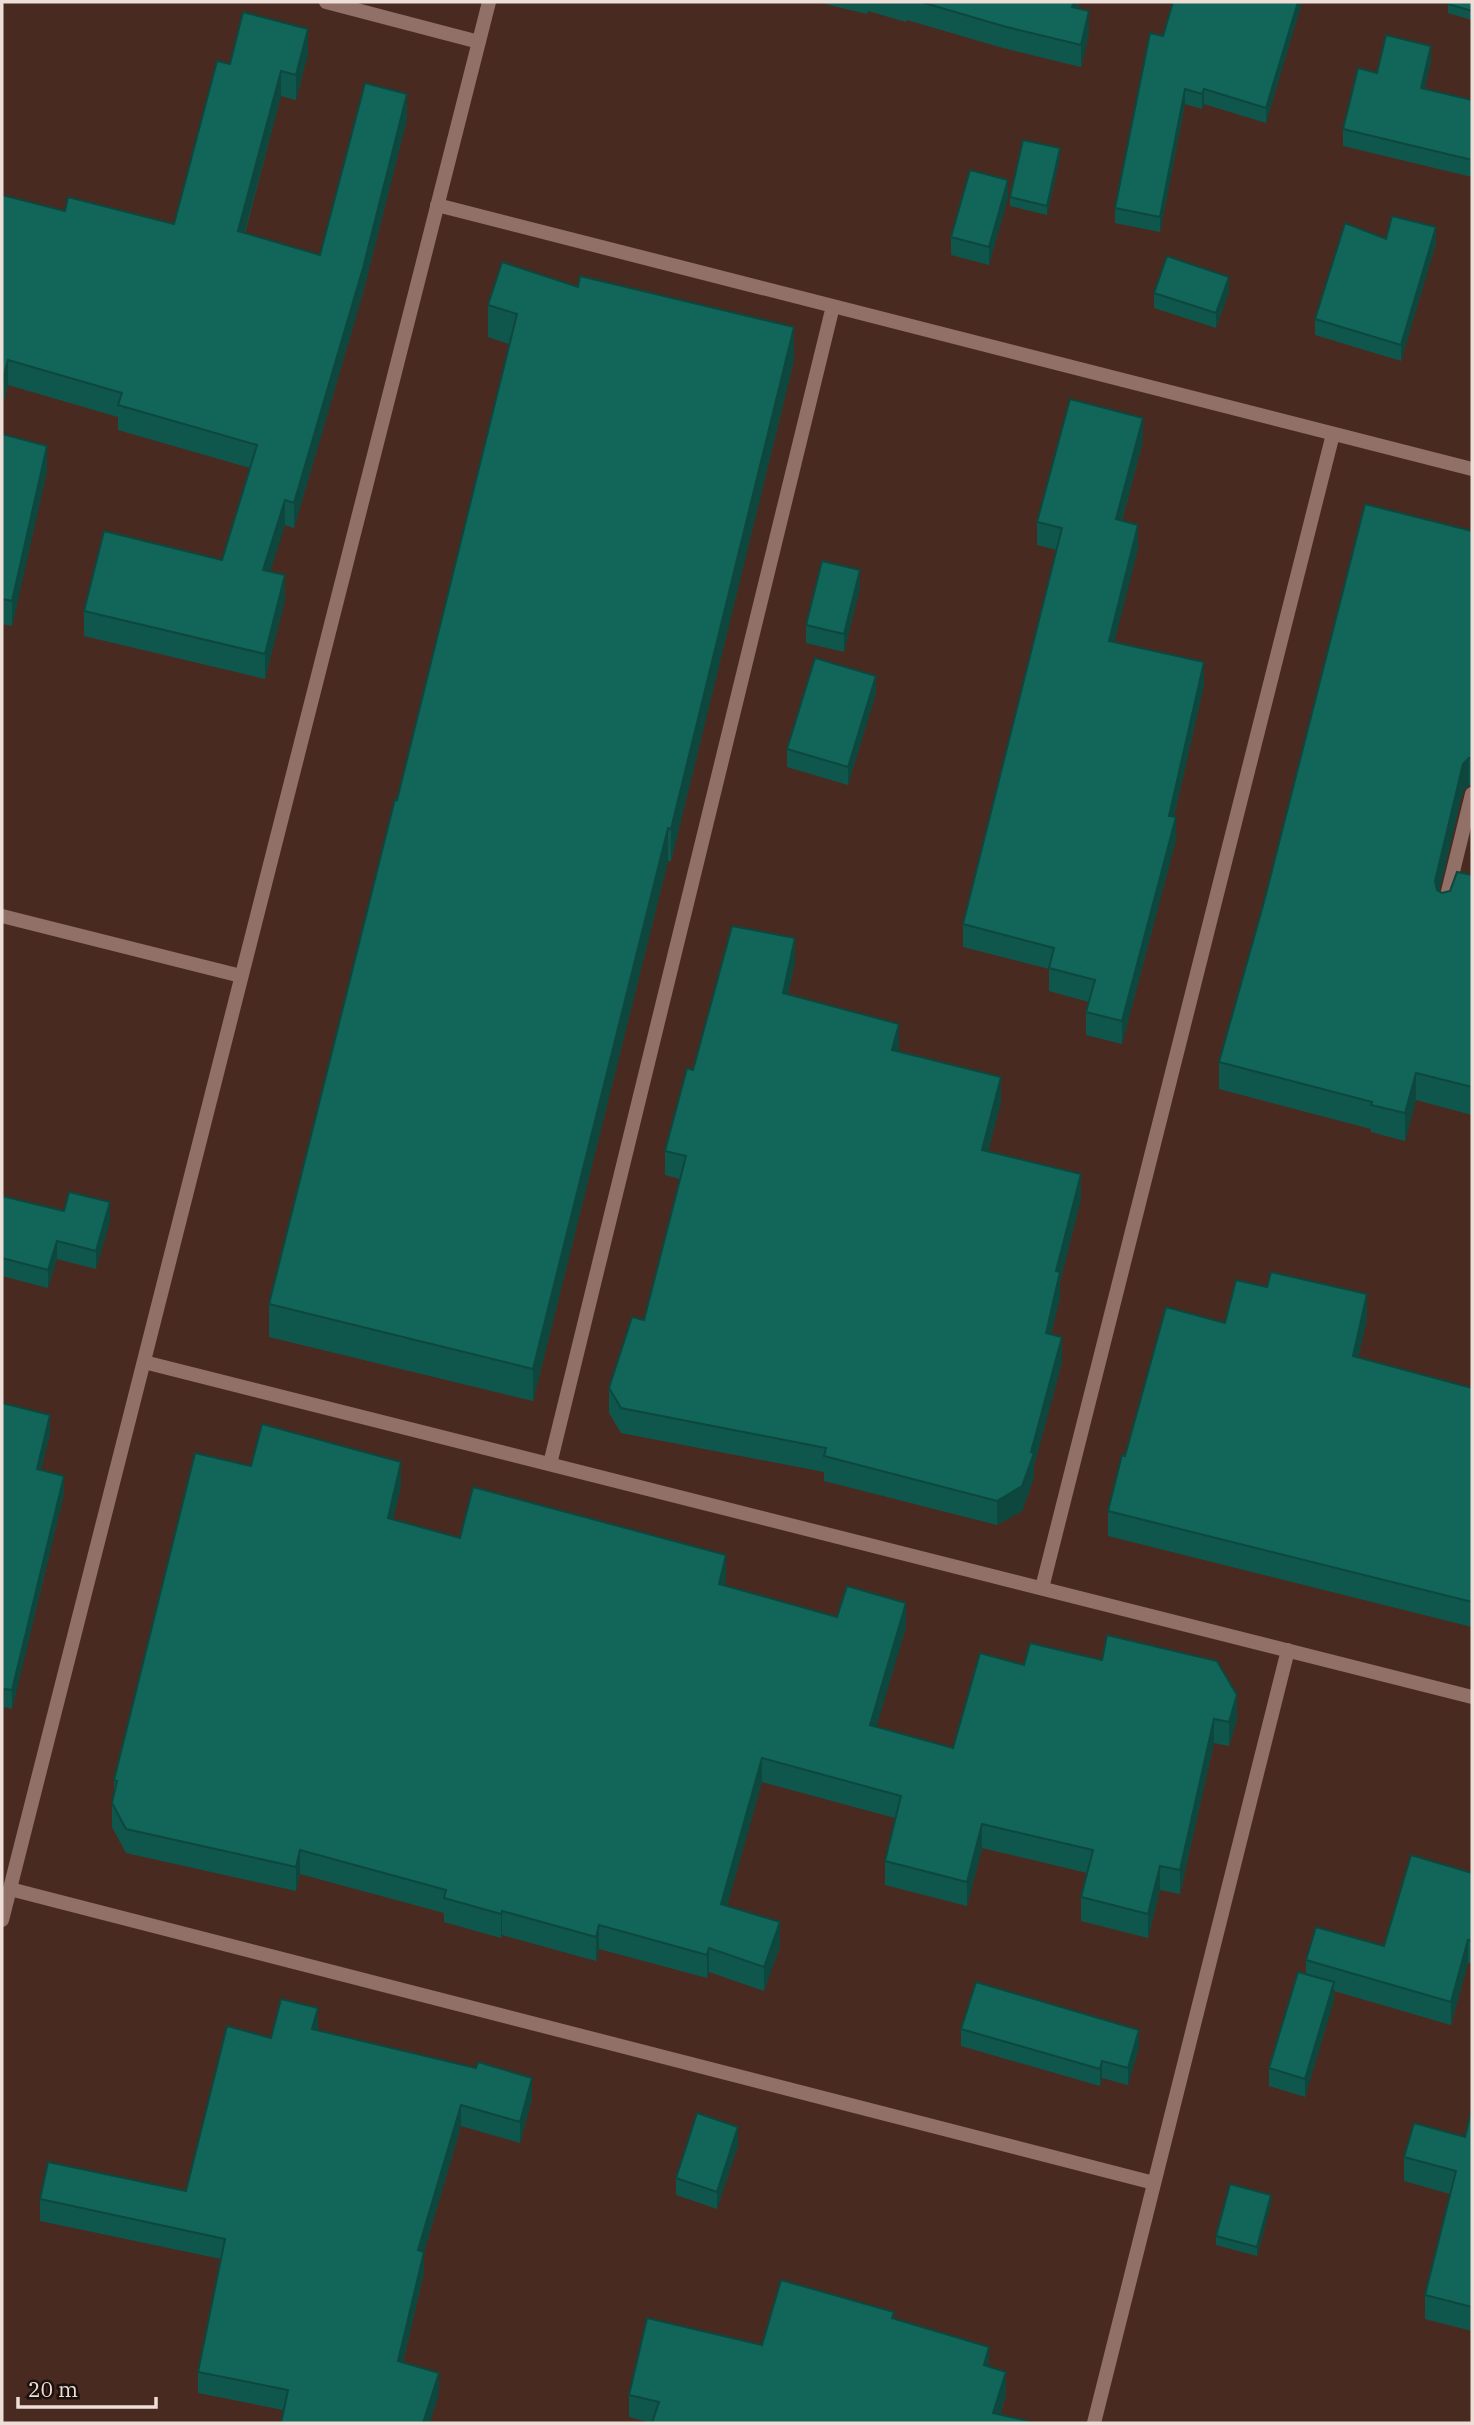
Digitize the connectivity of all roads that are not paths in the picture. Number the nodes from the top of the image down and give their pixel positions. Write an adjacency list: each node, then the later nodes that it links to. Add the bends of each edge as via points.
1 (327, 2): 3 (lane)
2 (489, 2): 3 (lane)
3 (479, 42): 4 (lane)
4 (438, 205): 5 (lane); 11 (lane)
5 (833, 306): 6 (lane); 13 (lane)
6 (1334, 434): 7 (lane); 14 (lane)
7 (1472, 469)
8 (1472, 794): 9 (lane)
9 (1444, 911)
10 (2, 916): 11 (lane)
11 (242, 976): 12 (lane)
12 (144, 1362): 13 (lane); 17 (lane)
13 (550, 1464): 14 (lane)
14 (1042, 1588): 15 (lane)
15 (1288, 1650): 16 (lane); 19 (lane)
16 (1472, 1697)
17 (10, 1889): 18 (lane); 19 (lane)
18 (2, 1920)
19 (1154, 2183): 20 (lane)
20 (1094, 2423)

